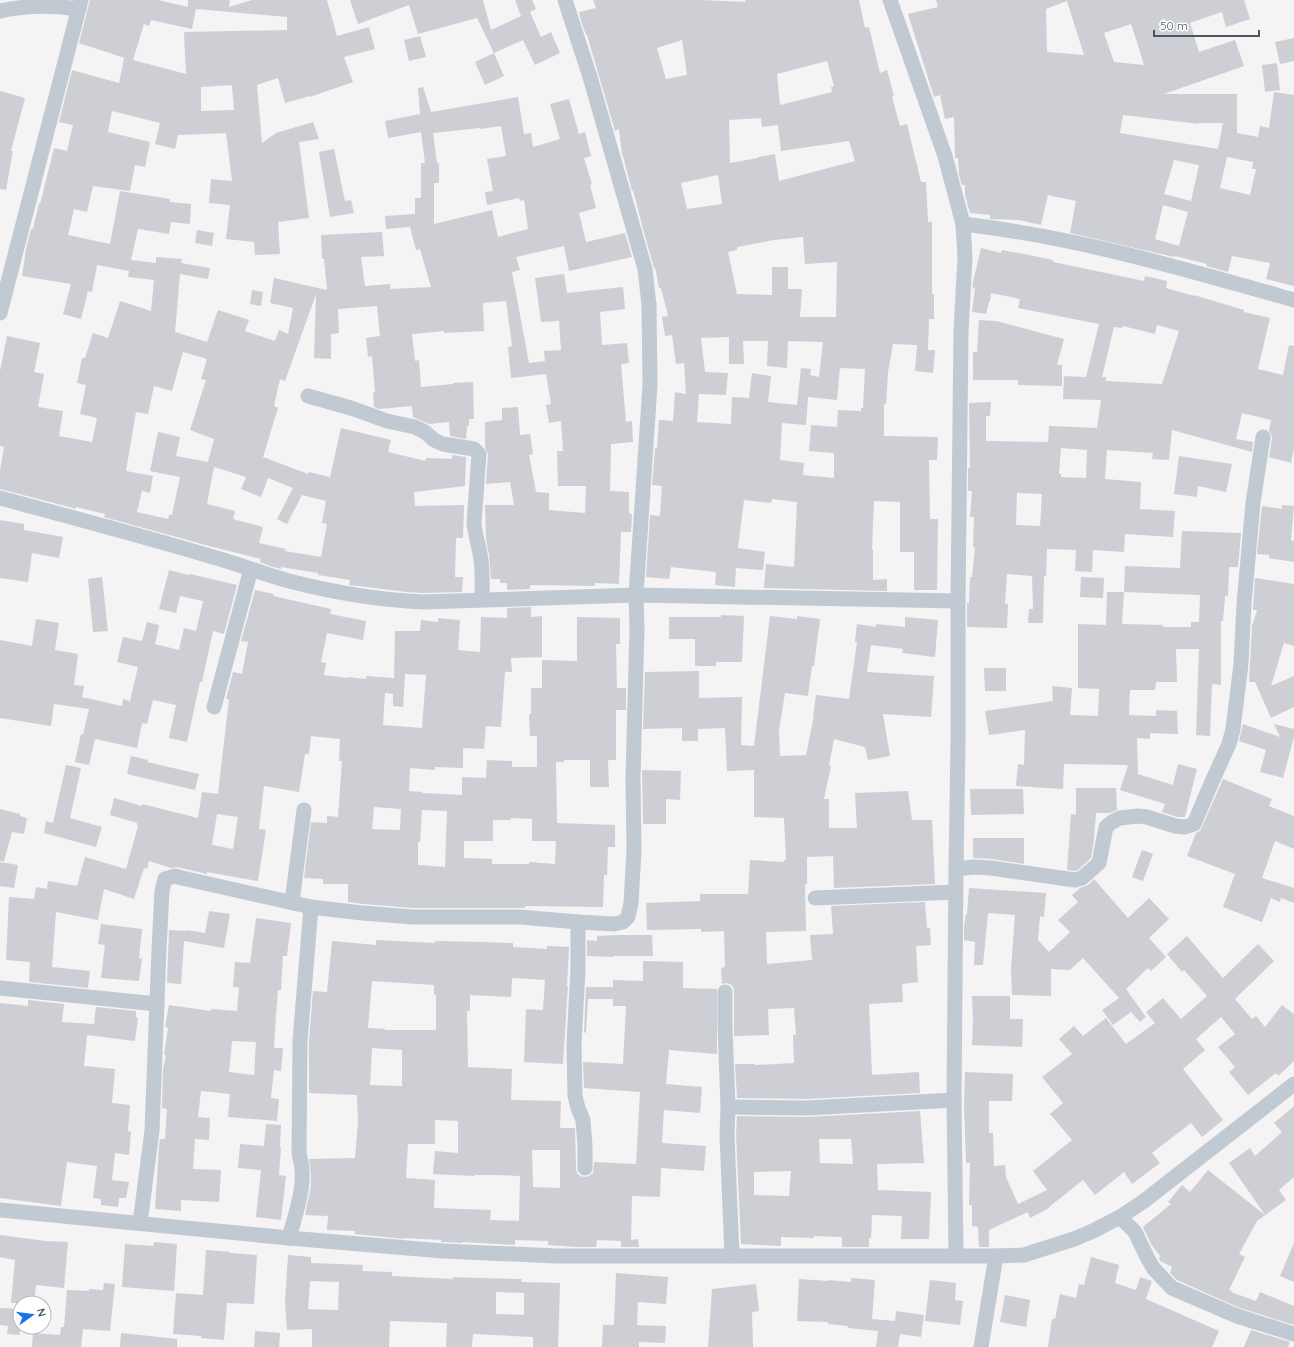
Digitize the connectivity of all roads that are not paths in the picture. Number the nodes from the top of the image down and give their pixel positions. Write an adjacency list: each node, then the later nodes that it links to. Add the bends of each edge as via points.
1 (565, 0): 12 (street, via 646,269 650,385)
2 (890, 0): 5 (street, via 945,156)
3 (80, 4): 4 (street, via 27,6); 7 (street)
4 (0, 11)
5 (963, 224): 6 (street, via 1070,242 1154,261); 14 (street, via 965,257 961,331)
6 (1294, 300)
7 (0, 313)
8 (308, 396): 13 (street, via 414,427 443,444 477,451 479,454 474,534 482,561)
9 (1263, 437): 17 (street, via 1253,503 1241,664 1233,729 1194,824 1185,828 1138,816 1120,818 1106,828 1099,863 1082,878 1075,880 974,867)
10 (0, 498): 11 (street)
11 (251, 569): 13 (street, via 289,581 344,593 402,601); 15 (street)
12 (636, 595): 13 (street); 14 (street); 22 (street, via 634,850 631,903 628,917 623,922)
13 (482, 599)
14 (958, 601): 17 (street)
15 (214, 707)
16 (304, 810): 20 (street)
17 (956, 869): 18 (street)
18 (956, 892): 19 (street); 27 (street)
19 (815, 898)
20 (292, 902): 21 (street); 25 (street, via 174,876 165,879 162,891)
21 (311, 907): 22 (street, via 413,917 520,917); 33 (street, via 300,1041 299,1154 302,1176)
22 (578, 922): 29 (street, via 575,1096 583,1120)
23 (0, 988): 25 (street)
24 (725, 992): 28 (street)
25 (157, 1004): 32 (street, via 152,1131)
26 (1294, 1084): 31 (street)
27 (954, 1100): 28 (street, via 807,1108); 35 (street)
28 (728, 1108): 34 (street)
29 (584, 1168)
30 (0, 1210): 32 (street)
31 (1120, 1217): 36 (street, via 1093,1231 1047,1248 1024,1255); 37 (street, via 1135,1232 1154,1269 1172,1288 1237,1316)
32 (140, 1223): 33 (street)
33 (289, 1238): 34 (street, via 443,1251 549,1256)
34 (732, 1256): 35 (street)
35 (956, 1256): 36 (street)
36 (996, 1256): 38 (street)
37 (1294, 1334)
38 (981, 1347)

